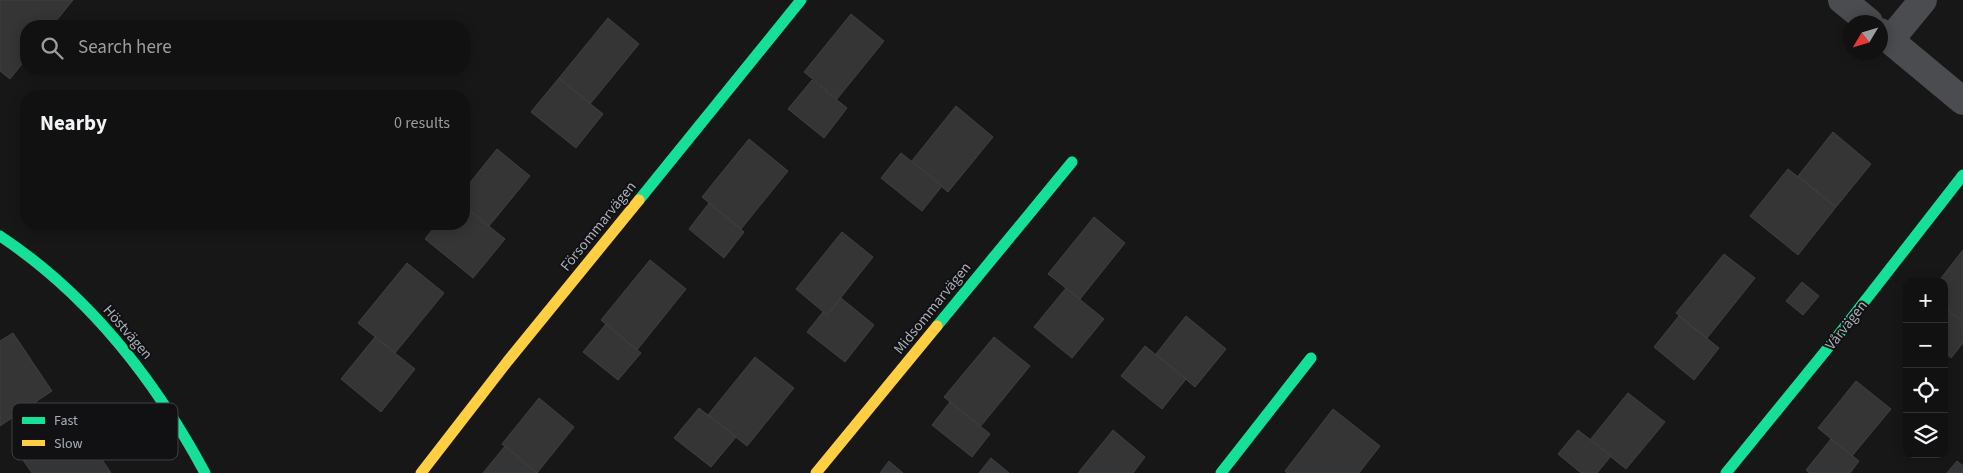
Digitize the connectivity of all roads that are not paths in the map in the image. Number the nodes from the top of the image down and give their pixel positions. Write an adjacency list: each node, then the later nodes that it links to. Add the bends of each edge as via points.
1 (801, 0): 15 (street, Försommarvägen)
2 (1842, 0): 4 (street)
3 (1922, 0): 5 (street)
4 (1860, 15)
5 (1888, 33)
6 (1888, 38): 7 (street)
7 (1963, 101)
8 (1072, 162): 16 (street, Midsommarvägen)
9 (1963, 175): 18 (street, Vårvägen)
10 (0, 236): 12 (street, Höstvägen, via 22,250 87,307 131,355)
11 (1312, 358): 17 (street)
12 (165, 403)
13 (178, 426): 14 (street, Höstvägen)
14 (205, 473)
15 (421, 473)
16 (816, 473)
17 (1222, 473)
18 (1726, 473)

